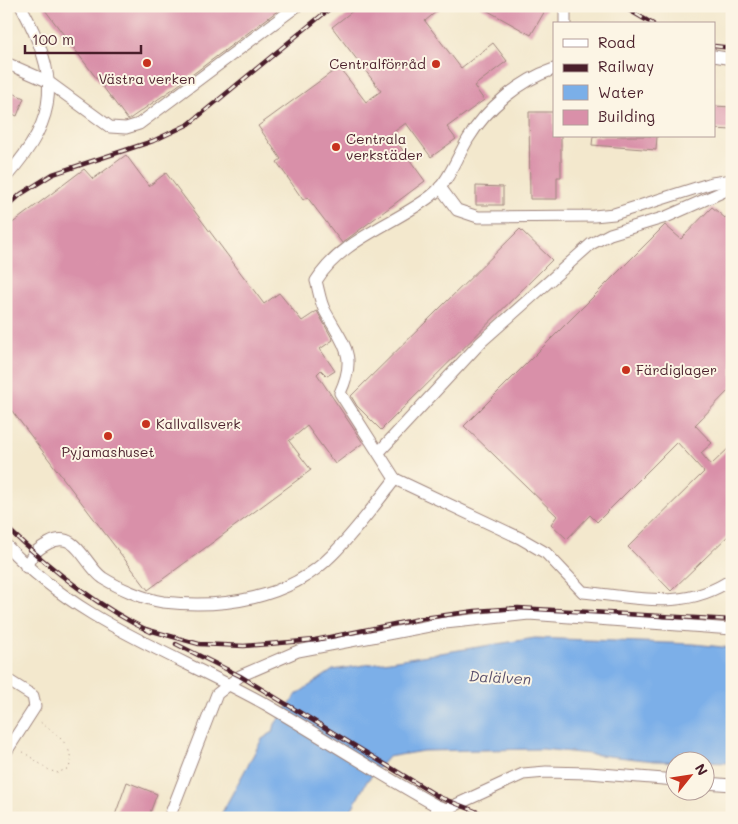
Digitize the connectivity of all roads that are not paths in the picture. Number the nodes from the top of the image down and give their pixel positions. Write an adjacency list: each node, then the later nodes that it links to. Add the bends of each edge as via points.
1 (20, 6): 9 (street, via 39,43)
2 (297, 6): 9 (street, via 139,124 110,127)
3 (565, 6): 4 (street)
4 (565, 22)
5 (716, 56): 6 (street)
6 (732, 59)
7 (6, 63): 9 (street)
8 (553, 69): 12 (street, via 513,91 490,111 469,137)
9 (47, 81): 10 (street, via 48,105 43,124 23,158)
10 (6, 177)
11 (732, 181): 12 (street, via 712,183 614,214 594,216 478,217 457,210); 13 (street, via 729,189 591,244 481,342)
12 (440, 187): 13 (street, via 431,196 343,251 326,266 316,281 324,309 341,336 350,363 340,394)
13 (378, 452): 14 (street)
14 (396, 479): 16 (street, via 332,556 304,578 276,591 230,603 196,605 160,601 134,592 103,578 76,545 66,540 52,541 33,552); 17 (street, via 546,553 583,592 671,601 699,595)
15 (6, 545): 16 (street)
16 (26, 567): 20 (street, via 134,640)
17 (732, 578)
18 (732, 629): 20 (street, via 529,614 445,622 298,651 240,676)
19 (6, 679): 21 (street, via 36,700 35,707)
20 (228, 685): 25 (street); 26 (street, via 217,694)
21 (9, 747)
22 (666, 779): 25 (street, via 546,772 523,774 447,809)
23 (716, 784): 24 (street)
24 (732, 785)
25 (437, 806): 27 (street)
26 (169, 818)
27 (433, 818)

